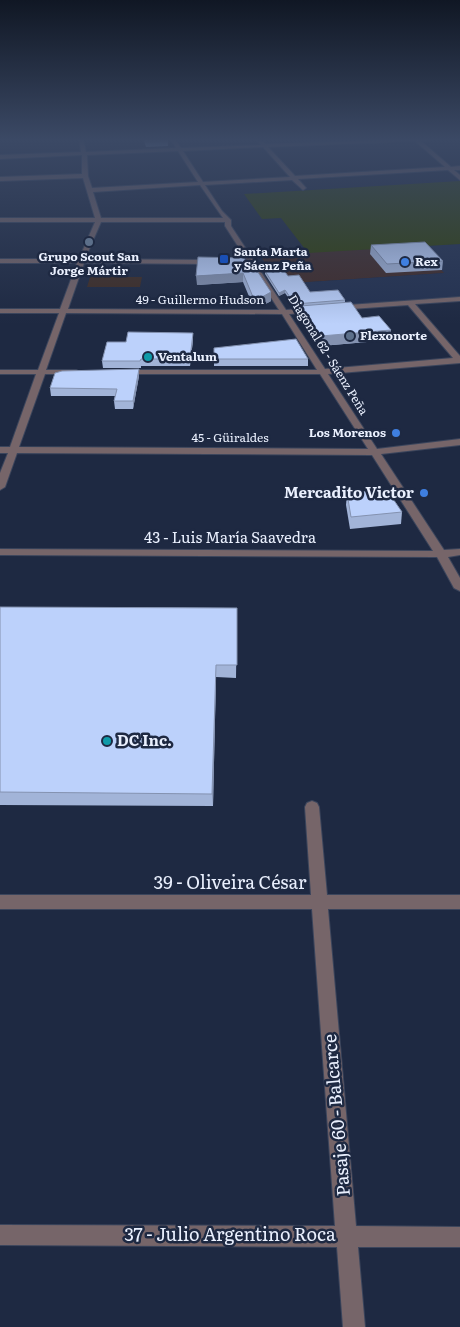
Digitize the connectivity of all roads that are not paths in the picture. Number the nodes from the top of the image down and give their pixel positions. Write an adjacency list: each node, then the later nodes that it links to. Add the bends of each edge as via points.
1 (93, 200): 4 (street)
2 (212, 200): 5 (street, Diagonal 62 - Sáenz Peña)
3 (0, 220): 4 (street)
4 (99, 220): 5 (street); 7 (street)
5 (228, 220): 13 (street, Diagonal 62 - Sáenz Peña, via 228,226 248,261)
6 (0, 261): 7 (street)
7 (80, 262): 8 (street); 12 (street)
8 (224, 262)
9 (460, 299): 10 (street, 49 - Guillermo Hudson)
10 (410, 303): 13 (street, 49 - Guillermo Hudson); 14 (street)
11 (0, 310): 12 (street, 49 - Guillermo Hudson)
12 (63, 311): 13 (street, 49 - Guillermo Hudson); 16 (street)
13 (285, 312): 19 (street, Diagonal 62 - Sáenz Peña)
14 (460, 360): 19 (street)
15 (0, 372): 16 (street)
16 (42, 372): 17 (street); 22 (street)
17 (90, 372)
18 (110, 372): 19 (street)
19 (324, 372): 23 (street, Diagonal 62 - Sáenz Peña)
20 (460, 442): 23 (street, 45 - Güiraldes)
21 (0, 450): 22 (street, 45 - Güiraldes)
22 (14, 450): 23 (street, 45 - Güiraldes); 24 (street)
23 (373, 452): 27 (street, Diagonal 62 - Sáenz Peña)
24 (0, 487)
25 (0, 552): 27 (street, 43 - Luis María Saavedra)
26 (460, 552): 27 (street, 43 - Luis María Saavedra)
27 (441, 554): 28 (street, Diagonal 62 - Sáenz Peña)
28 (460, 588)
29 (312, 807): 32 (street, Pasaje 60 - Balcarce)
30 (0, 902): 32 (street, 39 - Oliveira César)
31 (460, 902): 32 (street, 39 - Oliveira César)
32 (319, 903): 34 (street, Pasaje 60 - Balcarce)
33 (0, 1235): 34 (street, 37 - Julio Argentino Roca)
34 (347, 1235): 35 (street, 37 - Julio Argentino Roca); 36 (street, Pasaje 60 - Balcarce)
35 (460, 1237)
36 (354, 1327)

